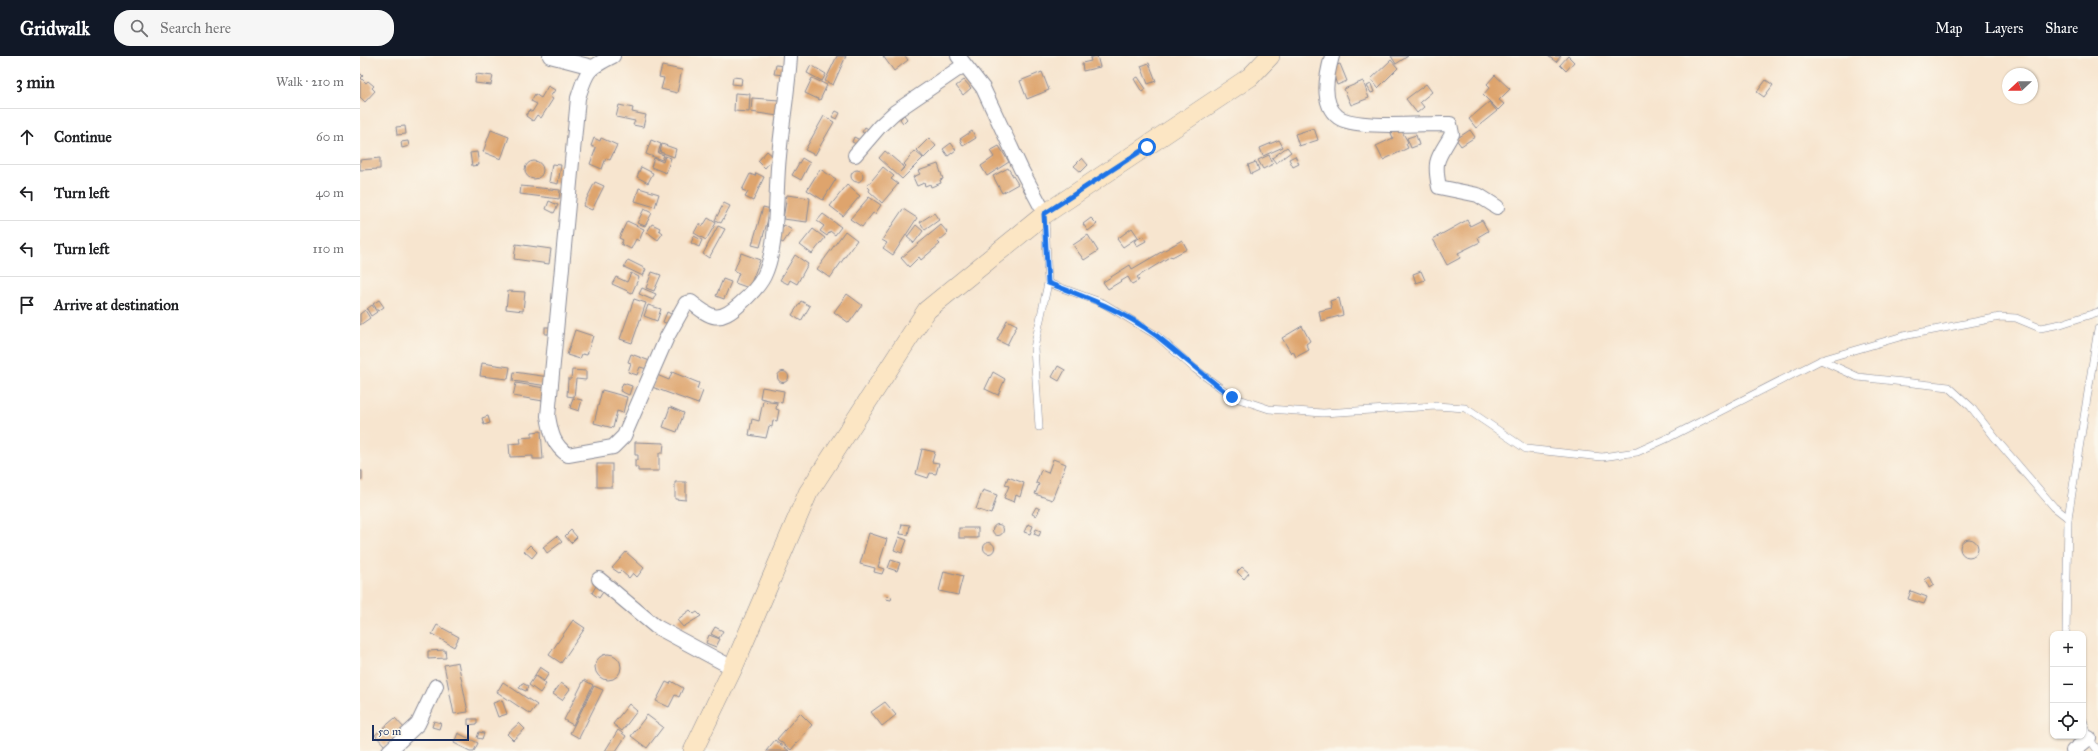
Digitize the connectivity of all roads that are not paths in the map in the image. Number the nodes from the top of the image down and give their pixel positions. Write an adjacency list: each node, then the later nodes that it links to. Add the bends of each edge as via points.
1 (550, 56): 7 (street)
2 (613, 56): 7 (street)
3 (790, 56): 7 (street, via 788,93 776,184 772,249 764,277 747,298 728,315 710,315 691,302 686,302 667,337 624,436 613,447 568,455 553,441 548,416 578,98 586,74)
4 (1270, 56): 10 (main road, via 1250,77)
5 (1332, 56): 9 (street, via 1327,92 1330,106 1338,117 1356,123 1450,124 1452,134 1437,156 1436,173 1439,187 1478,195)
6 (961, 60): 8 (street, via 895,112); 10 (street, via 983,88)
7 (592, 66)
8 (855, 156)
9 (1497, 206)
10 (1044, 214): 11 (lane); 19 (main road, via 927,310 808,494)
11 (1048, 283): 14 (lane, via 1103,304 1156,335 1232,397 1269,409 1323,413 1436,406 1465,408 1526,449 1602,457 1636,452); 15 (lane, via 1034,348)
12 (2098, 312): 14 (lane, via 2040,328 2016,318 2000,317 1903,336)
13 (2098, 329): 16 (lane)
14 (1821, 360): 16 (lane, via 1858,377 1949,387 1971,407 2000,444)
15 (1039, 427)
16 (2068, 518): 18 (lane)
17 (599, 579): 19 (street, via 655,626)
18 (2066, 631)
19 (733, 668): 24 (main road)
20 (436, 686): 23 (street, via 418,724)
21 (2086, 729): 22 (lane)
22 (2089, 738): 25 (street); 26 (lane)
23 (389, 751)
24 (693, 751)
25 (2073, 751)
26 (2098, 751)

